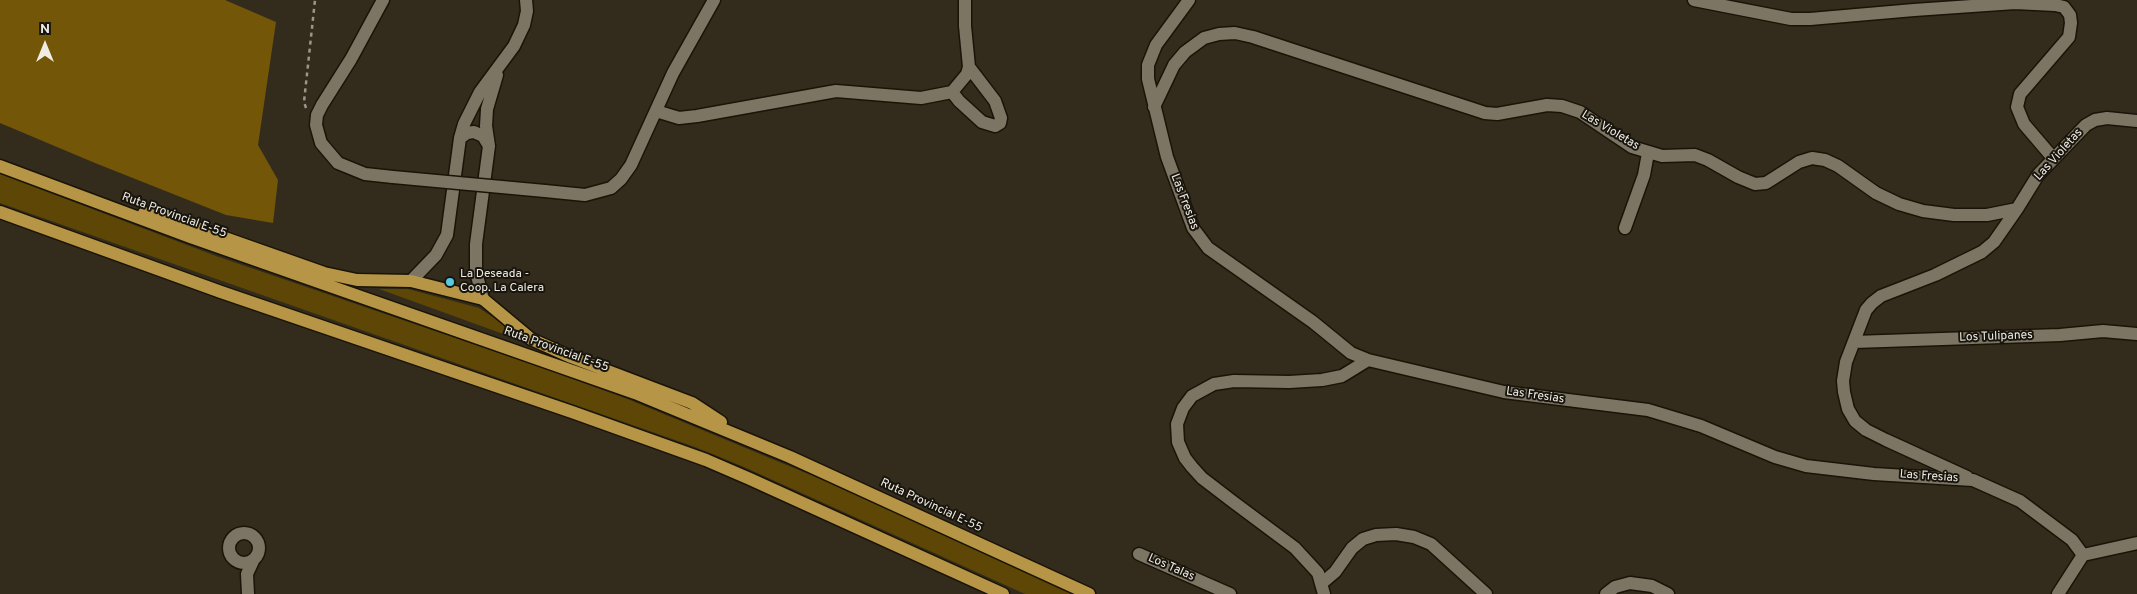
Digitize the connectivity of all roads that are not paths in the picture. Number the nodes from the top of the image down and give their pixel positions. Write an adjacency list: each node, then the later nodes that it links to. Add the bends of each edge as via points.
1 (383, 0): 12 (street, bridge, via 317,115 316,126 322,143 338,163 365,174 585,196 611,188 631,165)
2 (526, 0): 8 (street, via 524,25)
3 (714, 0): 12 (street, via 673,73)
4 (965, 0): 9 (street)
5 (1189, 0): 11 (street, Las Fresias, via 1156,45 1148,65)
6 (1694, 0): 7 (street, via 1791,19)
7 (1948, 4): 17 (street, via 2055,4 2064,7 2070,15 2069,37 2020,94 2017,107 2024,124)
8 (501, 64): 14 (street, via 470,110); 15 (street, via 487,109)
9 (969, 68): 10 (street); 10 (street, via 995,101 1000,123 995,126 982,122)
10 (952, 92): 12 (street, via 921,98 836,91 697,116 678,118)
11 (1154, 107): 16 (street, Las Violetas, via 1174,65 1185,52 1204,38 1235,33 1485,113 1562,106 1580,112 1632,147); 27 (street, Las Fresias, via 1176,183 1199,239 1352,353)
12 (656, 111)
13 (2137, 121): 17 (street, Las Violetas, via 2095,120)
14 (460, 138): 15 (street, via 474,132 483,136); 23 (street, via 447,235 436,256)
15 (489, 146): 24 (street, via 475,262)
16 (1648, 153): 20 (street, Las Violetas, via 1695,155 1755,184 1766,183 1799,162 1812,158 1838,166 1876,193 1899,204 1923,211 1986,215); 22 (street, via 1644,175)
17 (2053, 158): 20 (street, Las Violetas)
18 (0, 166): 19 (main road, Ruta Provincial E-55)
19 (96, 202): 23 (main road, via 170,219 342,278); 28 (main road, Ruta Provincial E-55, via 635,393)
20 (2017, 209): 26 (street, via 1994,242 1982,252 1872,303 1866,310)
21 (0, 212): 38 (main road, via 706,460)
22 (1625, 228)
23 (412, 281): 24 (main road)
24 (483, 299): 28 (main road, via 531,339 692,403)
25 (2137, 334): 26 (street, Los Tulipanes, via 2103,331)
26 (1854, 342): 29 (street, via 1843,381 1848,409 1855,421 1866,430)
27 (1368, 360): 29 (street, Las Fresias, via 1504,392 1648,410 1701,426 1775,457 1806,466); 36 (street, via 1342,376 1322,380 1214,384 1192,396 1177,424 1178,442 1185,458 1197,472 1295,548 1312,566)
28 (744, 437): 39 (main road, Ruta Provincial E-55)
29 (1973, 480): 32 (street, Las Fresias, via 2020,501 2072,540)
30 (2137, 543): 32 (street)
31 (1139, 554): 40 (street, Los Talas)
32 (2083, 555): 44 (street)
33 (252, 561): 34 (street); 34 (street, via 258,553 259,544 254,536 245,532 232,538 228,547); 35 (street)
34 (238, 562): 35 (street)
35 (247, 574): 37 (street)
36 (1323, 589): 41 (street, via 1352,548 1363,539 1396,534 1431,544)
37 (248, 594)
38 (1003, 594)
39 (1089, 594)
40 (1230, 594)
41 (1486, 594)
42 (1606, 594): 43 (street, via 1630,583 1652,586)
43 (1668, 594)
44 (2058, 594)

